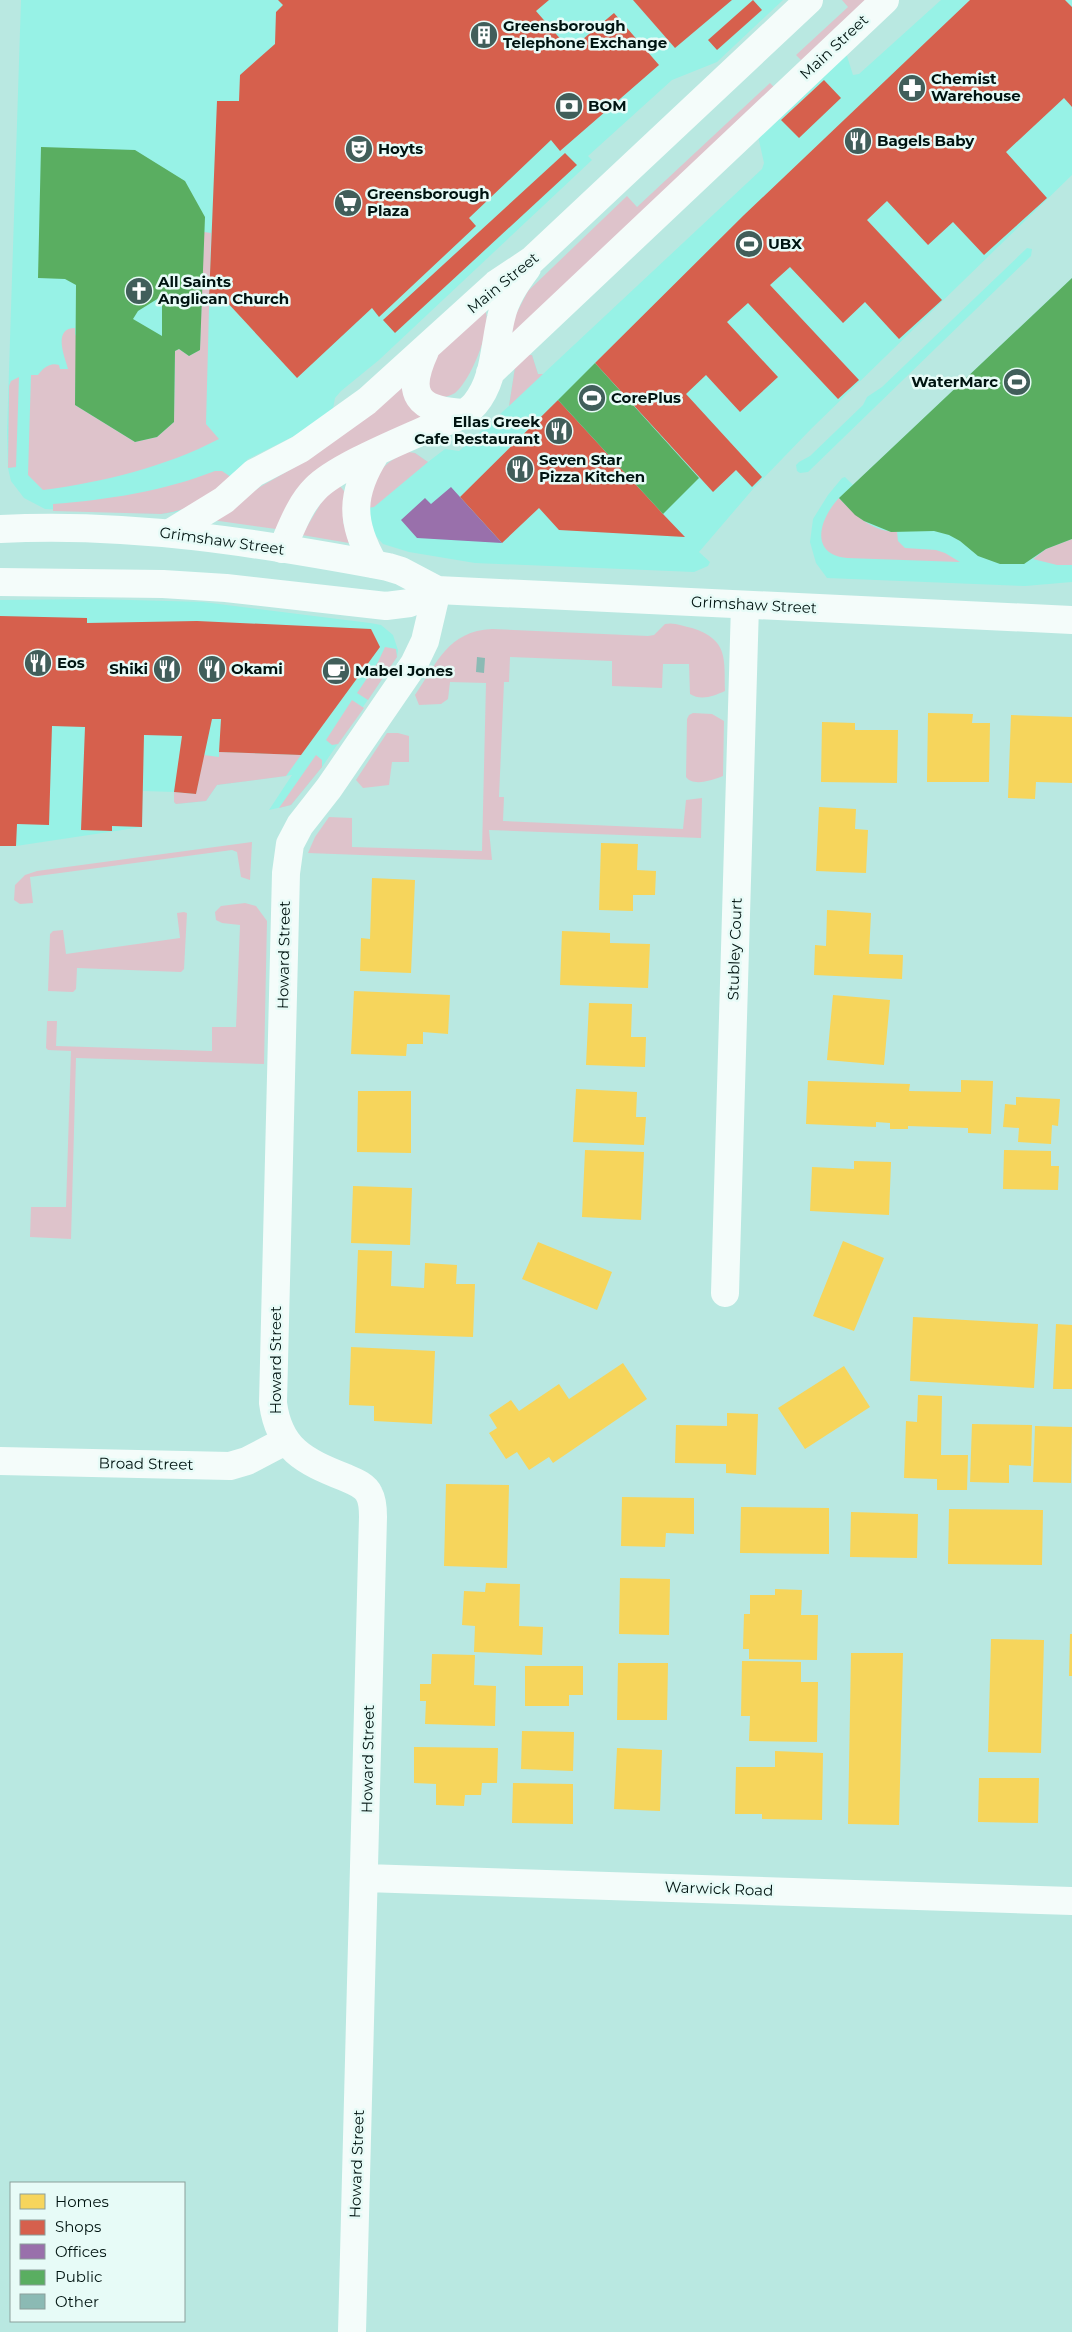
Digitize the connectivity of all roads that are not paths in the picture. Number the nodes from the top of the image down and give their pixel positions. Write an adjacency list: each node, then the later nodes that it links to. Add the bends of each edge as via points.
1 (809, 0): 3 (street, Main Street)
2 (885, 0): 5 (street, Main Street)
3 (532, 260): 4 (street, Main Street, via 496,284); 5 (street, via 512,289 503,311)
4 (426, 350): 6 (street, via 416,373 417,394 434,408); 9 (street, Main Street, via 329,429 254,473 224,500)
5 (490, 373): 6 (street, Main Street, via 479,399)
6 (464, 413): 7 (street, Main Street)
7 (376, 453): 10 (street, Main Street, via 330,476 314,490 297,516); 11 (street, via 361,480 356,506 358,532)
8 (0, 529): 9 (street, Grimshaw Street, via 93,528)
9 (170, 533): 10 (street, Grimshaw Street)
10 (282, 549): 11 (street, Grimshaw Street); 14 (street, Main Street)
11 (374, 564): 13 (street, Grimshaw Street, via 401,570)
12 (0, 582): 14 (street, Grimshaw Street, via 163,584)
13 (437, 590): 14 (street, Grimshaw Street, via 410,603 386,606); 15 (street, Grimshaw Street); 18 (street, Howard Street, via 424,641 414,664 300,825 289,850 285,893 273,1403 275,1418)
14 (263, 591)
15 (745, 605): 16 (street, Grimshaw Street); 17 (street, Stubley Court)
16 (1072, 620)
17 (725, 1293)
18 (285, 1440): 19 (street, Broad Street, via 247,1461 230,1466); 20 (street, Howard Street, via 310,1462 361,1485 369,1493 372,1503)
19 (0, 1461)
20 (365, 1878): 21 (street, Warwick Road); 22 (street, Howard Street)
21 (1072, 1901)
22 (352, 2332)

